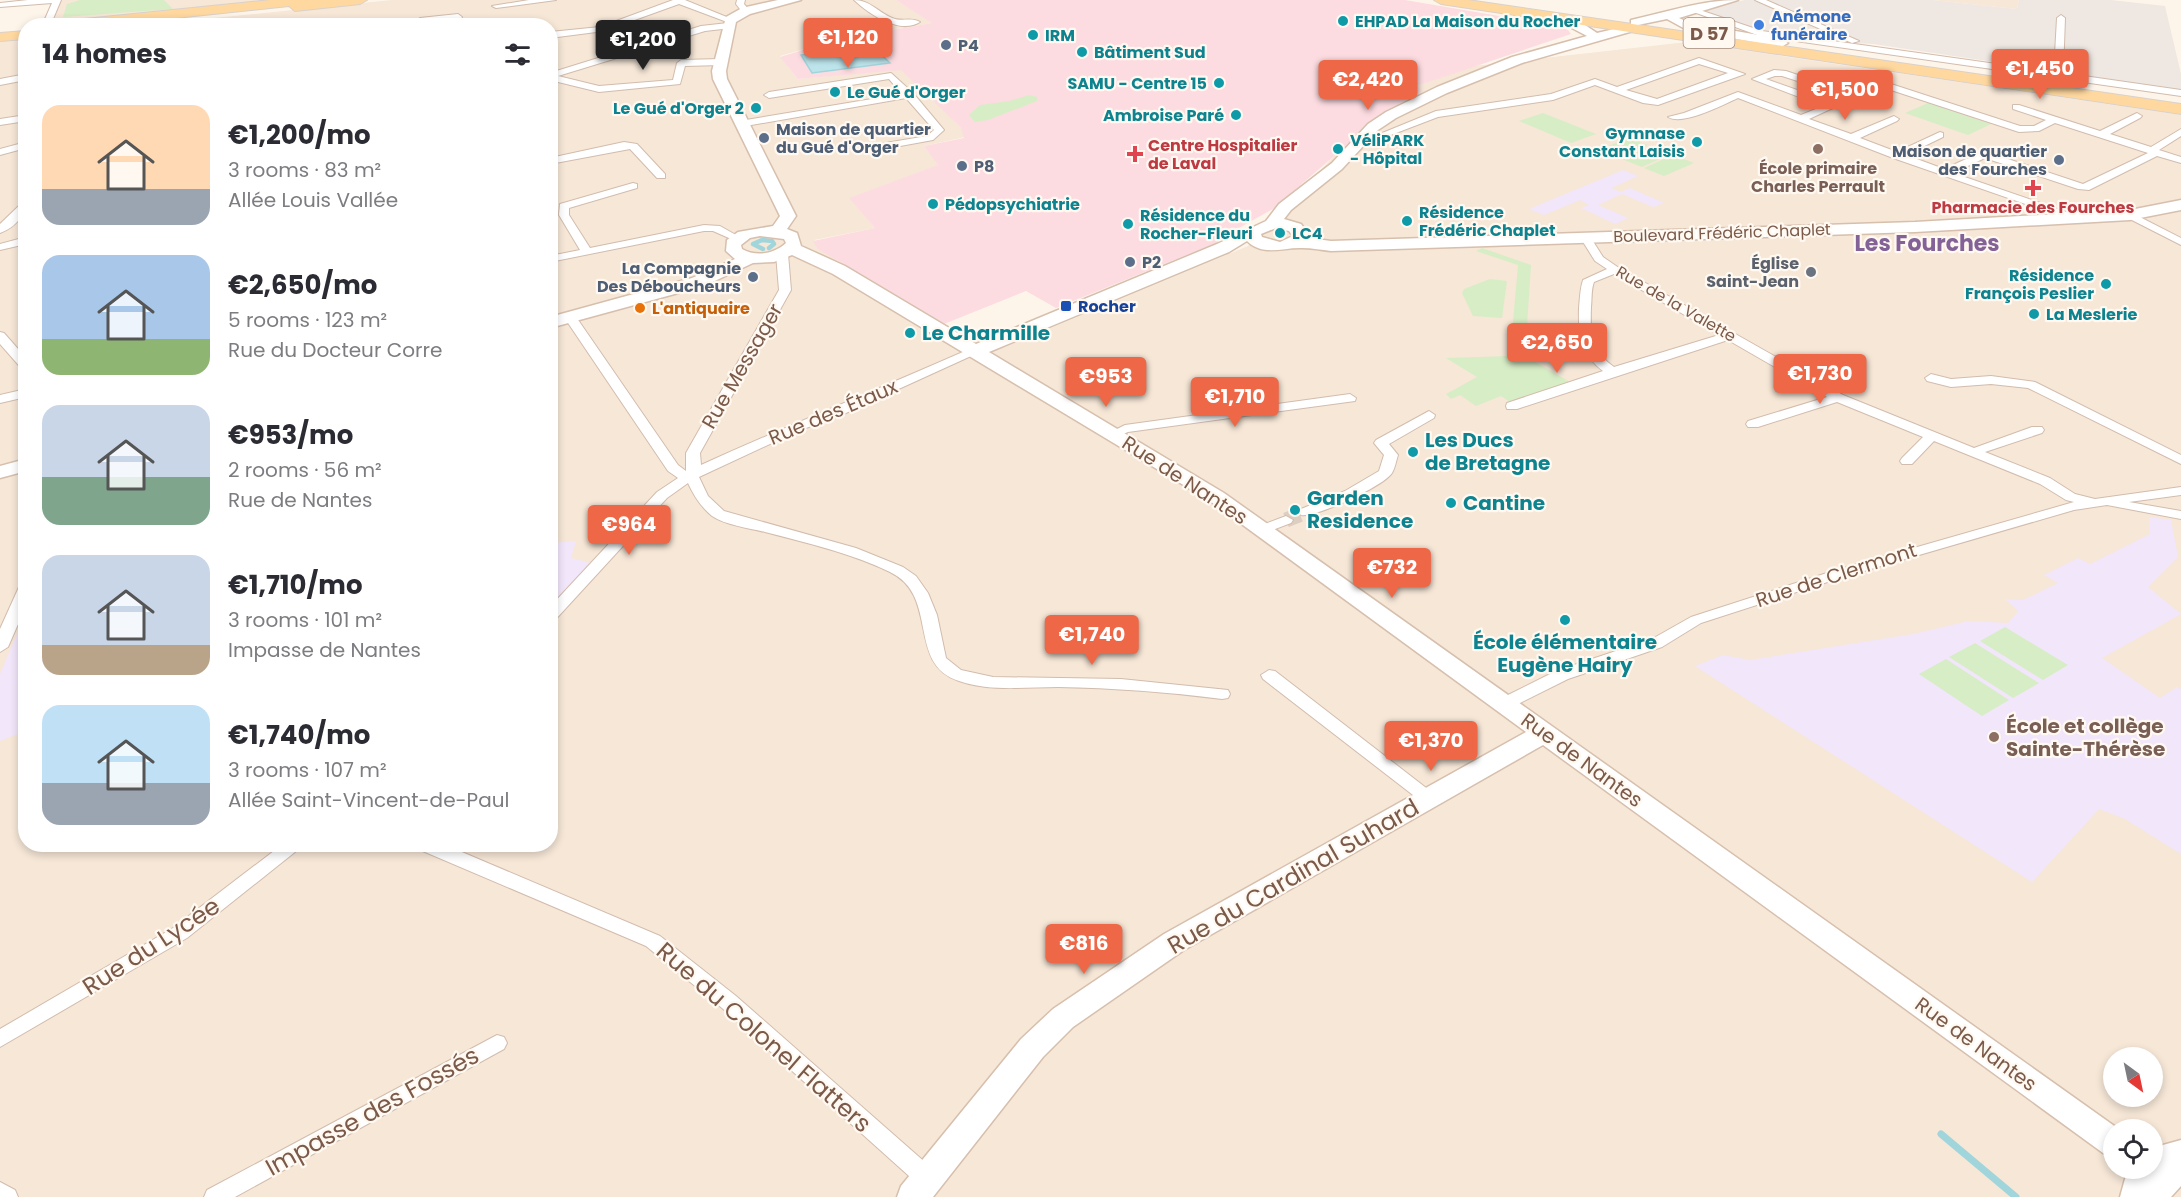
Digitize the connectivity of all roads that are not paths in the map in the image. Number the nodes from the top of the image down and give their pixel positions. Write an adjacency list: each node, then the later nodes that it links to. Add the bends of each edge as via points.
1 (56, 0): 13 (street); 22 (street)
2 (310, 0): 23 (main road)
3 (360, 0): 24 (main road)
4 (552, 0): 15 (street)
5 (795, 0): 14 (main road)
6 (858, 0): 27 (street, via 892,22)
7 (1441, 0): 17 (main road, D 57)
8 (1480, 0): 29 (main road, D 57)
9 (1711, 0): 19 (main road)
10 (1732, 0): 16 (main road)
11 (1759, 0): 37 (street)
12 (680, 1): 28 (street); 32 (street, via 615,25)
13 (0, 5)
14 (743, 5): 28 (main road)
15 (496, 6)
16 (1691, 8): 20 (main road); 37 (street, via 1760,33)
17 (1502, 9): 18 (main road, D 57); 29 (main road)
18 (1519, 11): 29 (main road, D 57); 33 (main road, via 1574,24)
19 (1648, 12): 29 (main road); 29 (main road)
20 (1672, 13): 29 (main road); 36 (main road, via 1673,20 1687,26)
21 (458, 16): 25 (street)
22 (48, 18)
23 (133, 18)
24 (190, 18)
25 (443, 18)
26 (2061, 18): 42 (street)
27 (916, 22)
28 (729, 23): 39 (main road); 41 (street)
29 (1619, 23): 33 (main road); 36 (main road); 38 (main road); 55 (main road, D 57)
30 (18, 29): 31 (main road)
31 (0, 31)
32 (558, 32)
33 (1591, 33): 38 (main road)
34 (18, 36): 35 (main road)
35 (0, 38)
36 (1781, 44): 52 (main road)
37 (1872, 48): 42 (street)
38 (1555, 49): 56 (main road, via 1472,77)
39 (721, 62): 43 (street, via 681,63 676,82 599,89); 64 (main road, via 720,79)
40 (1737, 73): 45 (street); 47 (street, via 1699,61); 47 (street, via 1658,102)
41 (558, 74)
42 (2058, 74): 48 (street)
43 (558, 78)
44 (18, 79): 46 (street)
45 (1757, 79): 51 (street, via 1783,73); 53 (street)
46 (0, 82)
47 (1618, 90): 56 (street, via 1595,82 1553,97)
48 (2181, 93)
49 (769, 95): 50 (street, via 891,76)
50 (910, 95): 64 (street); 70 (street, via 939,130 930,138)
51 (1855, 98): 53 (street); 61 (street, via 1891,87 2019,129 2036,129); 62 (street, via 1854,102)
52 (2181, 103)
53 (1830, 105): 62 (street)
54 (2016, 107): 61 (street)
55 (2181, 110)
56 (1404, 115): 83 (main road, via 1373,127 1337,166 1285,207); 86 (main road, via 1351,168 1296,209 1292,215)
57 (2137, 116): 66 (street)
58 (1673, 117): 62 (street, via 1686,116 1738,95)
59 (18, 119): 63 (street)
60 (1894, 119): 68 (street)
61 (2055, 119): 66 (street)
62 (1805, 120): 68 (street)
63 (0, 122)
64 (740, 124): 85 (main road, via 788,216)
65 (2181, 132): 71 (street)
66 (2102, 134): 71 (street)
67 (1940, 135): 73 (street)
68 (1851, 138): 73 (street)
69 (18, 147): 72 (street)
70 (862, 150)
71 (2154, 151): 75 (street); 76 (street, via 2152,156 2089,187 1984,154)
72 (0, 152)
73 (1897, 156): 76 (street)
74 (558, 158): 77 (street, via 633,146)
75 (2181, 160)
76 (1944, 174): 80 (street)
77 (661, 176)
78 (633, 186): 94 (street, via 573,202 562,210)
79 (2181, 205): 82 (main road, Boulevard Frédéric Chaplet)
80 (2044, 214): 82 (main road, Boulevard Frédéric Chaplet, via 2077,219); 88 (main road, Boulevard Frédéric Chaplet, via 1903,228)
81 (18, 215): 84 (street)
82 (2130, 215): 90 (street)
83 (1272, 224): 86 (main road); 87 (main road, via 1258,227)
84 (0, 230)
85 (778, 231): 92 (main road, via 752,232); 93 (main road, via 794,240)
86 (1295, 235): 87 (main road, via 1281,246); 88 (main road, Boulevard Frédéric Chaplet, via 1331,246)
87 (1256, 237): 101 (main road)
88 (1585, 237): 96 (street, Rue de la Valette, via 1599,259)
89 (18, 242): 91 (street)
90 (2181, 242)
91 (0, 247)
92 (742, 250): 93 (main road); 94 (street, via 712,227); 97 (main road, via 716,275)
93 (786, 251): 101 (main road, Rue de Nantes, via 839,270); 120 (street, Rue Messager, via 785,290 693,453 695,467)
94 (587, 252): 95 (street)
95 (558, 257)
96 (1615, 270): 99 (street, Rue de la Valette); 103 (street, via 1589,280 1586,288 1586,348 1596,362)
97 (570, 317): 98 (main road); 120 (street, via 673,468)
98 (558, 320)
99 (1730, 335): 103 (street); 107 (street, Rue de la Valette)
100 (0, 336): 102 (street)
101 (976, 351): 113 (main road, Rue de Nantes); 120 (street, Rue des Étaux, via 795,427)
102 (18, 357)
103 (1612, 372): 109 (street)
104 (1931, 378): 116 (street, via 1951,383 1991,380 2031,384)
105 (18, 395): 108 (street)
106 (1350, 398): 113 (street, via 1190,419)
107 (1838, 398): 111 (street); 114 (street, Rue de la Valette)
108 (0, 399)
109 (1512, 406)
110 (1429, 415): 123 (street, via 1381,443 1391,455 1385,473 1350,494)
111 (1753, 424)
112 (2037, 430): 115 (street)
113 (1114, 434): 126 (main road, Rue de Nantes, via 1199,485)
114 (1932, 435): 115 (street, Rue de la Valette); 117 (street)
115 (1977, 453): 122 (street, Rue de la Valette, via 2071,497)
116 (2181, 460)
117 (1907, 461)
118 (18, 467): 119 (main road)
119 (0, 472)
120 (691, 476): 128 (street, via 662,495); 131 (street, via 702,498 719,514 869,557 910,578 931,618 934,646 942,666 956,675 986,681 1161,685)
121 (2181, 491): 122 (street, Rue de Clermont)
122 (2096, 501): 124 (street, Rue de la Valette); 132 (street, Rue de Clermont, via 1905,553 1696,620 1657,643 1562,675)
123 (1306, 512)
124 (2181, 515)
125 (1286, 520): 126 (street)
126 (1262, 530): 132 (main road, Rue de Nantes)
127 (18, 605): 129 (street)
128 (558, 608)
129 (0, 647)
130 (1269, 675): 134 (street)
131 (1222, 694)
132 (1504, 704): 133 (main road, Rue de Nantes)
133 (1545, 733): 134 (main road, Rue du Cardinal Suhard); 139 (main road, Rue de Nantes)
134 (1428, 798): 144 (main road, Rue du Cardinal Suhard, via 1174,942 1063,1017 1032,1048)
135 (286, 852): 137 (street, Rue du Lycée, via 180,933)
136 (443, 852): 144 (street, Rue du Colonel Flatters, via 653,941 729,1002)
137 (0, 1039)
138 (497, 1043): 147 (street, Impasse des Fossés)
139 (2103, 1135)
140 (2181, 1154): 141 (main road)
141 (2163, 1160)
142 (2181, 1164): 149 (main road)
143 (2141, 1179): 148 (main road)
144 (920, 1187)
145 (0, 1192): 146 (street)
146 (7, 1197)
147 (215, 1197)
148 (2136, 1197)
149 (2150, 1197)

